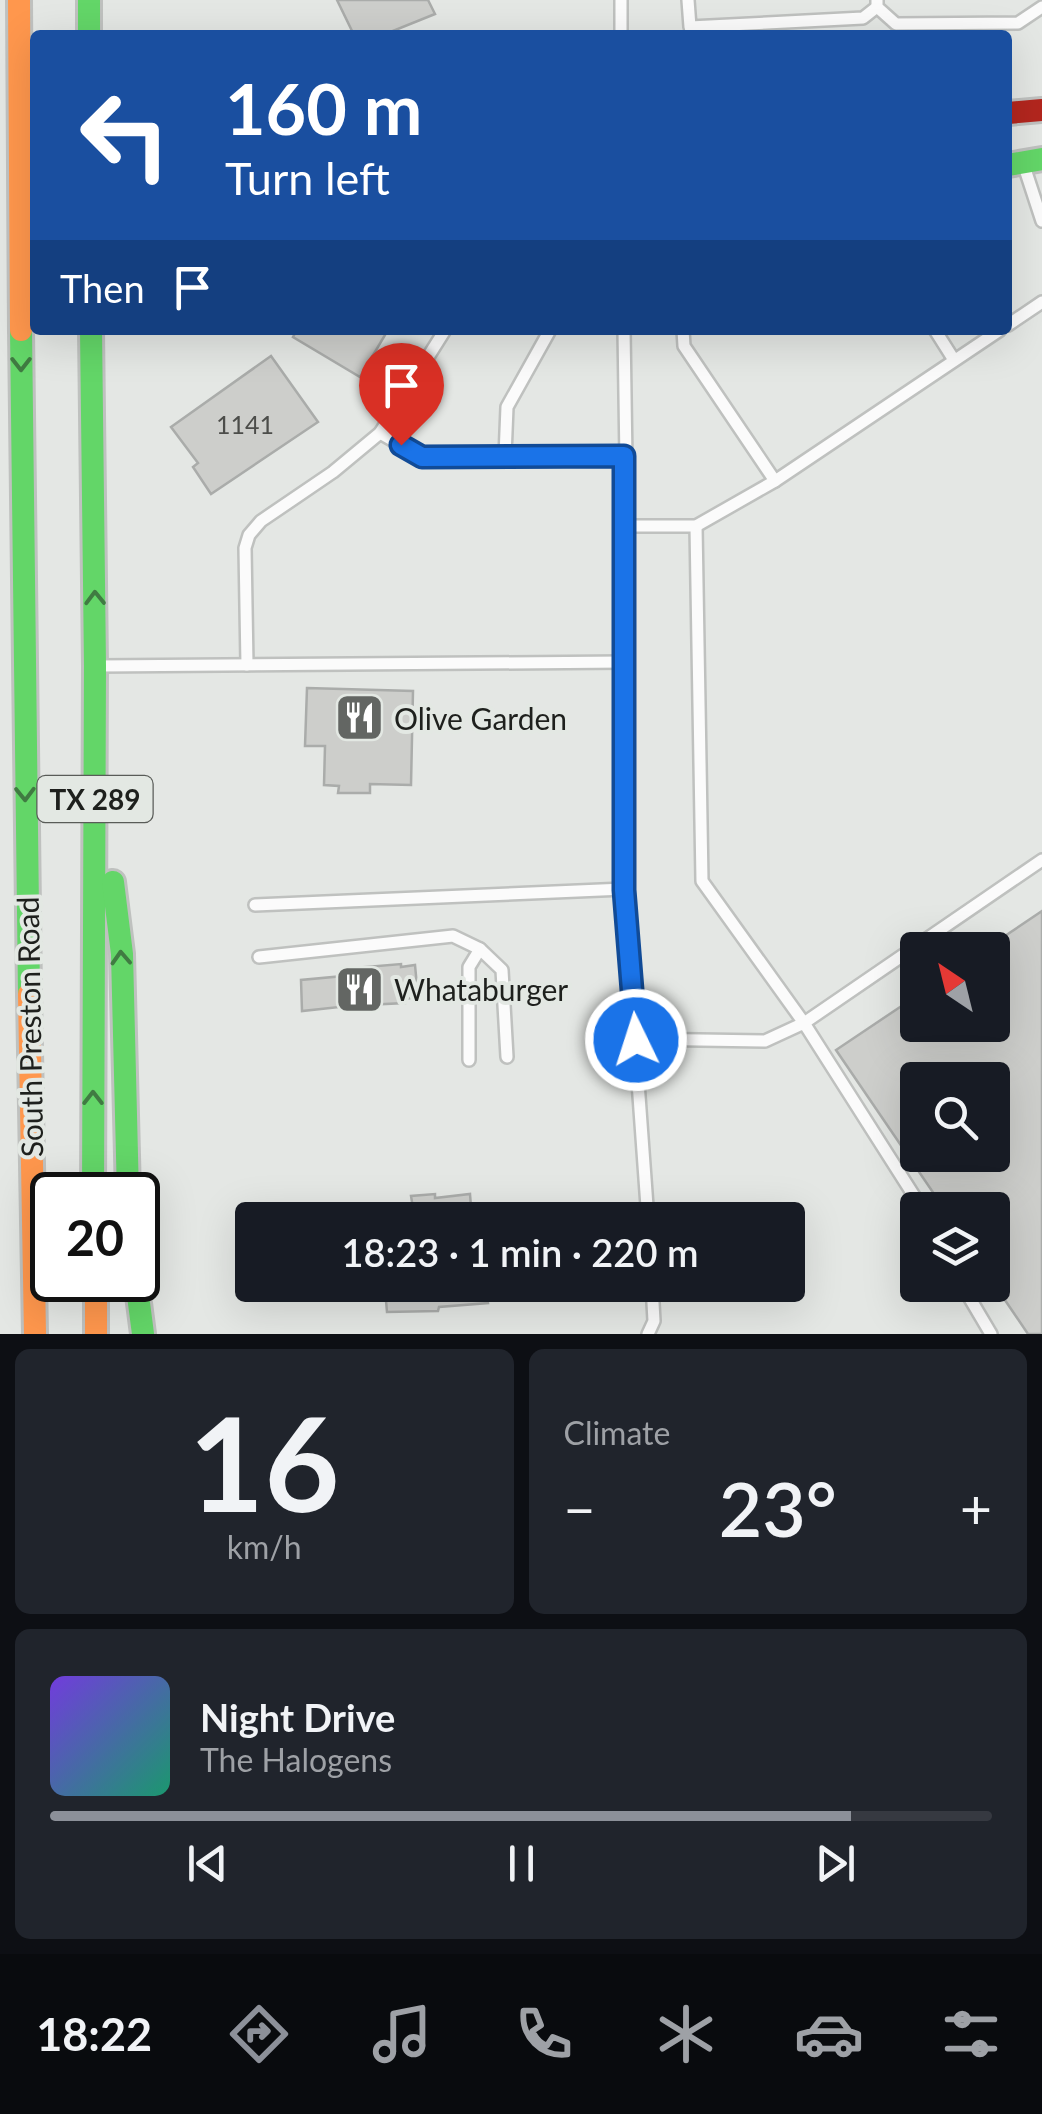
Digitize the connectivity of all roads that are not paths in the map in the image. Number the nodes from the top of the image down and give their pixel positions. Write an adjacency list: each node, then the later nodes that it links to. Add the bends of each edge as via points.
1 (20, 0): 11 (main road, South Preston Road / TX 289)
2 (89, 0): 7 (main road)
3 (621, 0): 8 (lane)
4 (688, 0): 5 (lane, via 690,27 863,18)
5 (877, 3): 6 (lane, via 896,24 1018,23)
6 (1042, 8)
7 (89, 30)
8 (621, 30)
9 (1042, 110): 10 (main road)
10 (1012, 113)
11 (19, 114): 12 (main road, South Preston Road / TX 289)
12 (19, 161): 31 (main road, South Preston Road / TX 289, one-way to 31)
13 (1024, 162): 14 (lane)
14 (1042, 221)
15 (1042, 302): 16 (lane)
16 (1012, 322)
17 (91, 335): 34 (main road, South Preston Road / TX 289, one-way to 17)
18 (443, 335): 25 (lane)
19 (547, 335): 26 (lane, via 507,407)
20 (624, 335): 27 (lane)
21 (683, 335): 28 (lane, via 684,346)
22 (938, 335): 24 (lane)
23 (992, 335): 24 (lane)
24 (954, 360): 28 (lane)
25 (380, 434): 26 (lane, via 422,457); 33 (lane, via 249,535)
26 (505, 456): 27 (lane)
27 (624, 456): 29 (lane)
28 (775, 481): 30 (lane)
29 (627, 526): 30 (lane); 32 (lane)
30 (696, 526): 42 (lane, via 702,881)
31 (22, 617): 36 (main road); 54 (main road, South Preston Road / TX 289, one-way to 54)
32 (625, 662): 33 (lane); 38 (lane)
33 (247, 665): 34 (lane)
34 (96, 666): 35 (main road, South Preston Road / TX 289)
35 (95, 725): 46 (main road, South Preston Road / TX 289, one-way to 35); 47 (main road, one-way to 35, via 122,954)
36 (3, 769)
37 (1042, 860): 42 (lane)
38 (624, 890): 39 (lane); 43 (lane)
39 (255, 905)
40 (480, 949): 41 (lane, via 453,936); 44 (lane, via 502,970); 45 (lane, via 469,967)
41 (259, 957)
42 (804, 1023): 43 (lane, via 765,1041); 48 (lane)
43 (636, 1040): 49 (lane)
44 (507, 1057)
45 (469, 1060)
46 (93, 1172)
47 (127, 1172)
48 (912, 1192)
49 (647, 1202)
50 (96, 1302): 55 (main road)
51 (138, 1302): 56 (main road)
52 (653, 1302): 57 (lane)
53 (972, 1302): 58 (lane)
54 (35, 1334)
55 (96, 1334)
56 (142, 1334)
57 (648, 1334)
58 (992, 1334)

